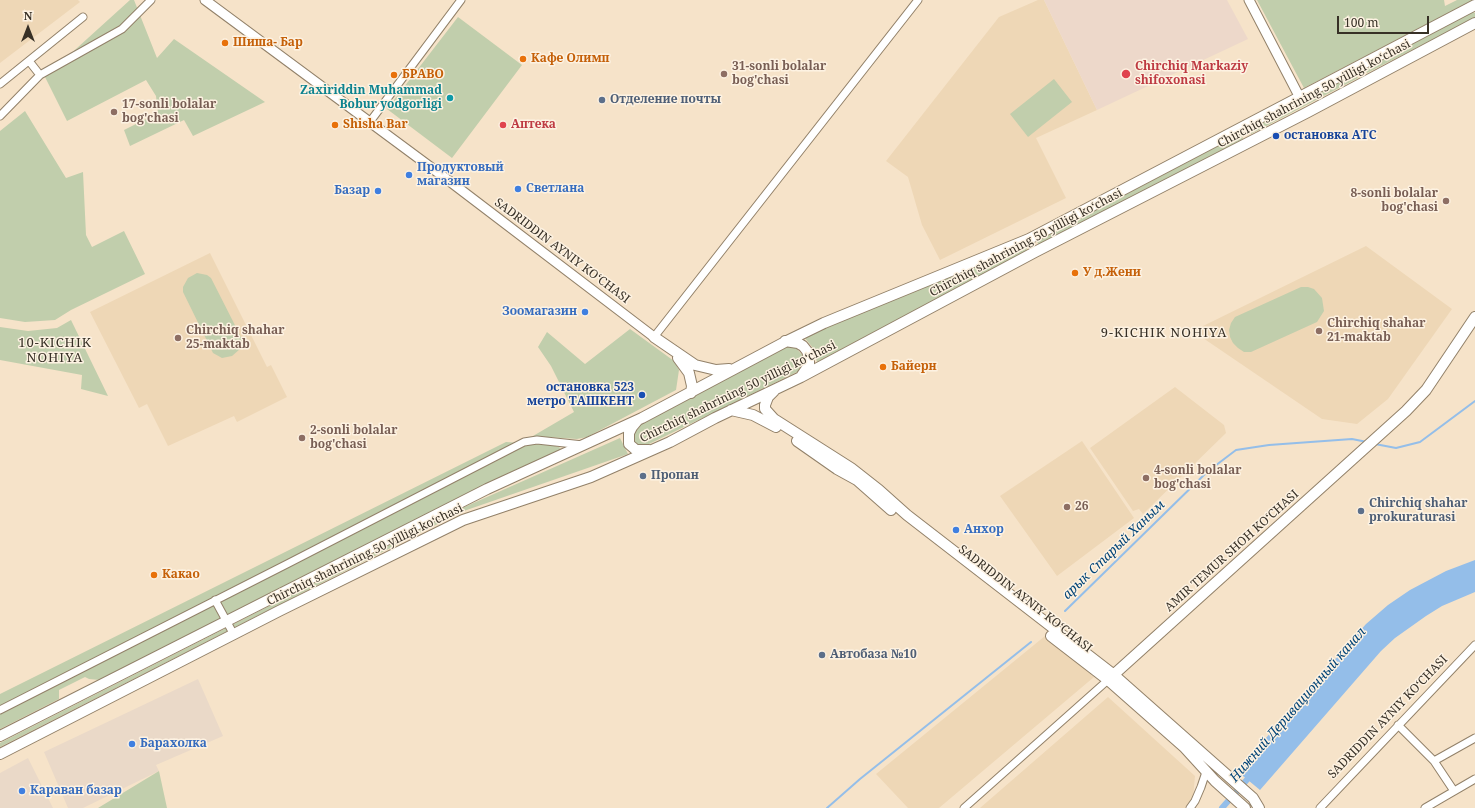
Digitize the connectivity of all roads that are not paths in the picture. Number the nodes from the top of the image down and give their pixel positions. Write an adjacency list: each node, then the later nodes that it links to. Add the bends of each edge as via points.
1 (151, 0): 11 (street, via 122,29)
2 (205, 0): 16 (street, SADRIDDIN AYNIY KO‘CHASI)
3 (461, 0): 16 (street)
4 (918, 0): 22 (street)
5 (1249, 0): 14 (street)
6 (1475, 5): 10 (main road, Chirchiq shahrining 50 yilligi koʻchasi)
7 (83, 17): 9 (street)
8 (1475, 23): 12 (main road, Chirchiq shahrining 50 yilligi koʻchasi)
9 (29, 61): 11 (street); 13 (street)
10 (1357, 66): 12 (main road); 14 (main road, Chirchiq shahrining 50 yilligi koʻchasi)
11 (40, 75): 15 (street)
12 (1366, 82): 18 (main road, Chirchiq shahrining 50 yilligi koʻchasi)
13 (0, 84)
14 (1299, 96): 17 (main road, Chirchiq shahrining 50 yilligi koʻchasi)
15 (0, 116)
16 (369, 123): 22 (street, SADRIDDIN AYNIY KO‘CHASI)
17 (1242, 127): 18 (main road); 19 (main road, Chirchiq shahrining 50 yilligi koʻchasi)
18 (1250, 142): 20 (main road, Chirchiq shahrining 50 yilligi koʻchasi)
19 (1029, 238): 20 (main road); 23 (main road, Chirchiq shahrining 50 yilligi koʻchasi, via 824,323)
20 (1036, 252): 25 (main road, Chirchiq shahrining 50 yilligi koʻchasi)
21 (1475, 317): 36 (main road, AMIR TEMUR SHOH KO‘CHASI, via 1426,390 1406,411)
22 (654, 337): 24 (main road, via 700,367 721,370); 27 (main road, via 685,366 691,379)
23 (785, 342): 24 (main road, Chirchiq shahrining 50 yilligi koʻchasi); 25 (main road, via 798,343 807,351 809,365)
24 (737, 367): 27 (main road, Chirchiq shahrining 50 yilligi koʻchasi)
25 (801, 377): 26 (main road, Chirchiq shahrining 50 yilligi koʻchasi)
26 (782, 386): 28 (main road, Chirchiq shahrining 50 yilligi koʻchasi); 36 (main road, SADRIDDIN AYNIY KO‘CHASI, via 770,394 765,403 774,420 851,468 907,516)
27 (691, 392): 29 (main road, Chirchiq shahrining 50 yilligi koʻchasi)
28 (731, 410): 31 (main road, Chirchiq shahrining 50 yilligi koʻchasi); 36 (main road, SADRIDDIN AYNIY KO‘CHASI, via 773,424 857,480 903,520)
29 (642, 418): 30 (main road, Chirchiq shahrining 50 yilligi koʻchasi); 31 (main road, via 630,430 629,444 639,450 648,451)
30 (585, 445): 32 (street, via 537,440 524,442); 33 (main road, Chirchiq shahrining 50 yilligi koʻchasi, via 487,489)
31 (656, 448): 34 (main road, Chirchiq shahrining 50 yilligi koʻchasi, via 591,477 463,520)
32 (215, 600): 33 (street); 37 (street)
33 (227, 621): 34 (street); 39 (main road, Chirchiq shahrining 50 yilligi koʻchasi)
34 (234, 634): 41 (main road, Chirchiq shahrining 50 yilligi koʻchasi)
35 (1475, 645): 38 (street, SADRIDDIN AYNIY KO‘CHASI)
36 (1111, 677): 43 (main road, SADRIDDIN AYNIY KO‘CHASI, via 1184,747); 46 (street, AMIR TEMUR SHOH KO‘CHASI); 49 (main road, SADRIDDIN AYNIY KO‘CHASI, via 1223,771 1253,798)
37 (0, 710)
38 (1398, 725): 42 (street); 50 (street, SADRIDDIN AYNIY KO‘CHASI)
39 (0, 736)
40 (1475, 738): 42 (street)
41 (0, 754)
42 (1434, 761): 45 (street)
43 (1206, 772): 47 (street, via 1202,787); 48 (main road, SADRIDDIN AYNIY KO‘CHASI)
44 (1475, 779): 45 (street)
45 (1454, 791): 51 (street)
46 (964, 808)
47 (1190, 808)
48 (1245, 808)
49 (1259, 808)
50 (1320, 808)
51 (1425, 808)

